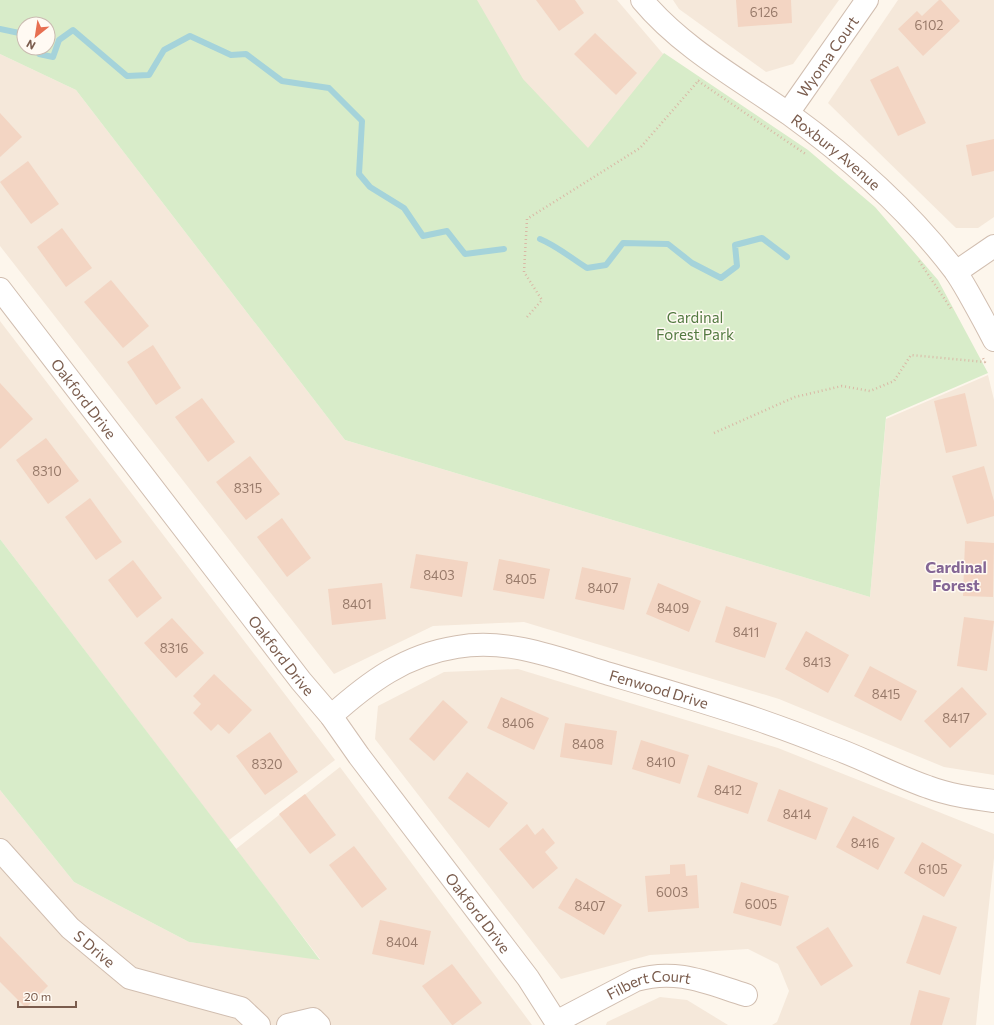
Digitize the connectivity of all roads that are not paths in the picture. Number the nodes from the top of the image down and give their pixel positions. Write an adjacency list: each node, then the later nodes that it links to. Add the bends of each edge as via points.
1 (642, 0): 3 (street, Roxbury Avenue, via 672,32)
2 (867, 0): 3 (street, Wyoma Court)
3 (788, 114): 5 (street, Roxbury Avenue, via 829,144 886,192)
4 (994, 246): 5 (street)
5 (956, 272): 7 (street, Roxbury Avenue)
6 (0, 289): 8 (street, Oakford Drive, via 301,681)
7 (988, 348)
8 (331, 716): 9 (street, Fenwood Drive, via 378,678 414,659 459,646 505,646 545,654 758,720 836,748 929,788); 12 (street, Oakford Drive, via 528,978)
9 (994, 801)
10 (0, 850): 13 (street, S Drive, via 70,928 130,978 241,1008)
11 (746, 995): 12 (street, Filbert Court, via 687,977 647,977 636,980)
12 (557, 1023)
13 (259, 1025)
14 (288, 1025): 15 (street, via 313,1018)
15 (319, 1025)

